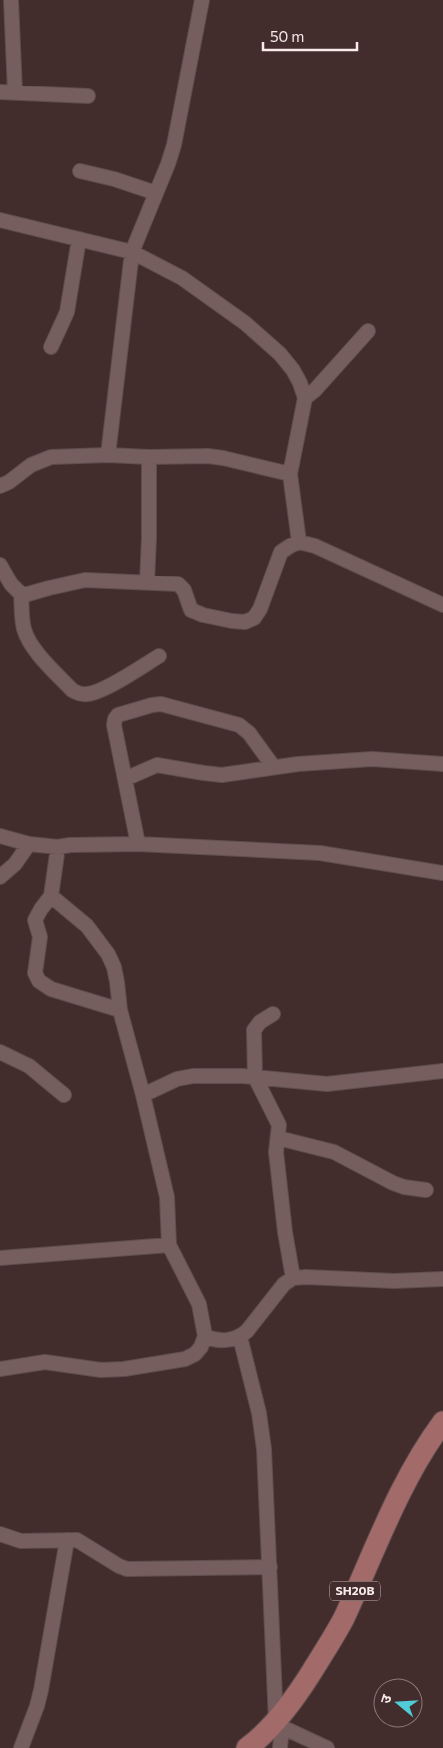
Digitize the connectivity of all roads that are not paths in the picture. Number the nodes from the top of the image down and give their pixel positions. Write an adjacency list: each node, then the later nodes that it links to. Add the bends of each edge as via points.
1 (11, 0): 4 (street)
2 (202, 0): 7 (street, via 179,123)
3 (0, 92): 4 (street)
4 (15, 92): 5 (street)
5 (88, 96)
6 (80, 171): 7 (street, via 114,178)
7 (156, 193): 10 (street)
8 (0, 220): 9 (street)
9 (79, 239): 10 (street); 12 (street, via 67,312)
10 (132, 252): 13 (street, via 182,278 254,331 293,370); 14 (street)
11 (368, 331): 13 (street)
12 (51, 347)
13 (305, 398): 16 (street)
14 (108, 455): 15 (street); 17 (street, via 51,457 31,465)
15 (149, 457): 16 (street, via 208,456); 20 (street)
16 (290, 474): 18 (street)
17 (0, 486)
18 (299, 542): 20 (street, via 281,552 260,609 254,618 245,622 191,610 184,590 178,584); 22 (street, via 315,546)
19 (0, 565): 21 (street)
20 (147, 582): 21 (street, via 85,580)
21 (21, 594): 23 (street, via 24,630 29,639 44,660 78,693 90,694)
22 (443, 605)
23 (160, 656)
24 (443, 764): 25 (street, via 372,759)
25 (273, 766): 26 (street, via 204,774 157,765); 26 (street, via 244,728 169,705 152,705 125,712 115,719)
26 (125, 779): 29 (street)
27 (0, 836): 28 (street)
28 (29, 844): 30 (street); 32 (street)
29 (138, 844): 30 (street); 31 (street, via 320,853)
30 (58, 847): 33 (street)
31 (443, 873)
32 (0, 877)
33 (51, 896): 34 (street, via 87,926 108,954 117,982); 34 (street, via 35,920 40,937 35,973 39,981 51,989)
34 (120, 1010): 40 (street)
35 (273, 1014): 38 (street, via 254,1030)
36 (0, 1052): 39 (street, via 29,1066)
37 (443, 1071): 38 (street, via 327,1084)
38 (255, 1077): 40 (street, via 185,1077); 41 (street, via 277,1120)
39 (64, 1094)
40 (143, 1095): 43 (street, via 167,1197)
41 (278, 1138): 42 (street, via 334,1152 393,1183); 45 (street, via 276,1152 284,1232)
42 (426, 1190)
43 (169, 1245): 44 (street); 47 (street, via 199,1304)
44 (0, 1258)
45 (294, 1278): 46 (street); 48 (street, via 284,1284)
46 (443, 1279)
47 (205, 1336): 48 (street, via 215,1340); 49 (street, via 195,1354 185,1359 124,1369 101,1370 45,1362)
48 (240, 1337): 53 (street, via 260,1414)
49 (0, 1369)
50 (443, 1422): 54 (main road, SH20B, via 406,1482 343,1619)
51 (0, 1534): 52 (street, via 26,1542)
52 (67, 1540): 53 (street, via 83,1542 127,1568); 55 (street, via 41,1690)
53 (270, 1568): 54 (street)
54 (279, 1724): 56 (main road, SH20B); 57 (street); 58 (street)
55 (21, 1748)
56 (247, 1748)
57 (280, 1748)
58 (327, 1748)

